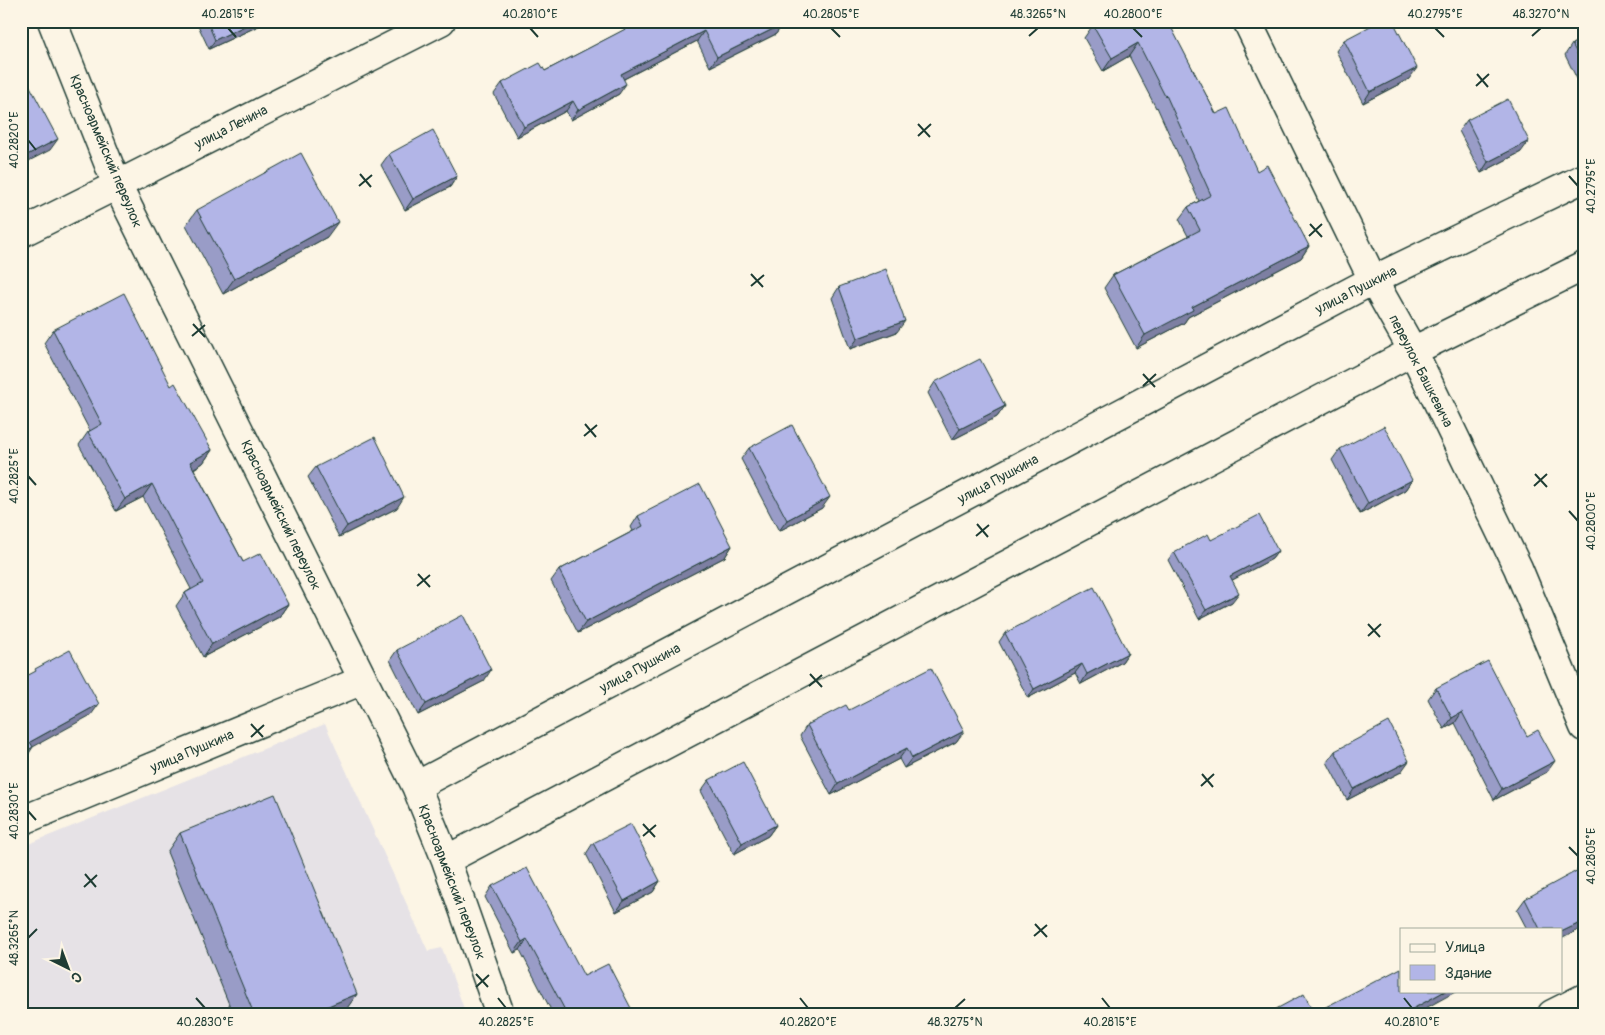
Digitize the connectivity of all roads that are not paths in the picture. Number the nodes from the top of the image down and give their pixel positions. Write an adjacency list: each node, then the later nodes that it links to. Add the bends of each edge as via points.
1 (52, 21): 5 (street, Красноармейский переулок)
2 (441, 21): 5 (street, улица Ленина)
3 (1247, 21): 8 (street, переулок Башкевича)
4 (1584, 178): 8 (street, улица Пушкина)
5 (117, 185): 6 (street, улица Ленина); 10 (street, Красноармейский переулок)
6 (21, 233)
7 (1584, 266): 9 (street)
8 (1373, 280): 9 (street, переулок Башкевича); 12 (street, улица Пушкина)
9 (1413, 351): 11 (street, переулок Башкевича, via 1518,568); 14 (street)
10 (363, 680): 12 (street, Красноармейский переулок); 13 (street, улица Пушкина)
11 (1584, 727)
12 (416, 786): 14 (street, Красноармейский переулок)
13 (21, 821)
14 (446, 860): 16 (street, Красноармейский переулок)
15 (1584, 998): 17 (street)
16 (500, 1014)
17 (1552, 1014)

